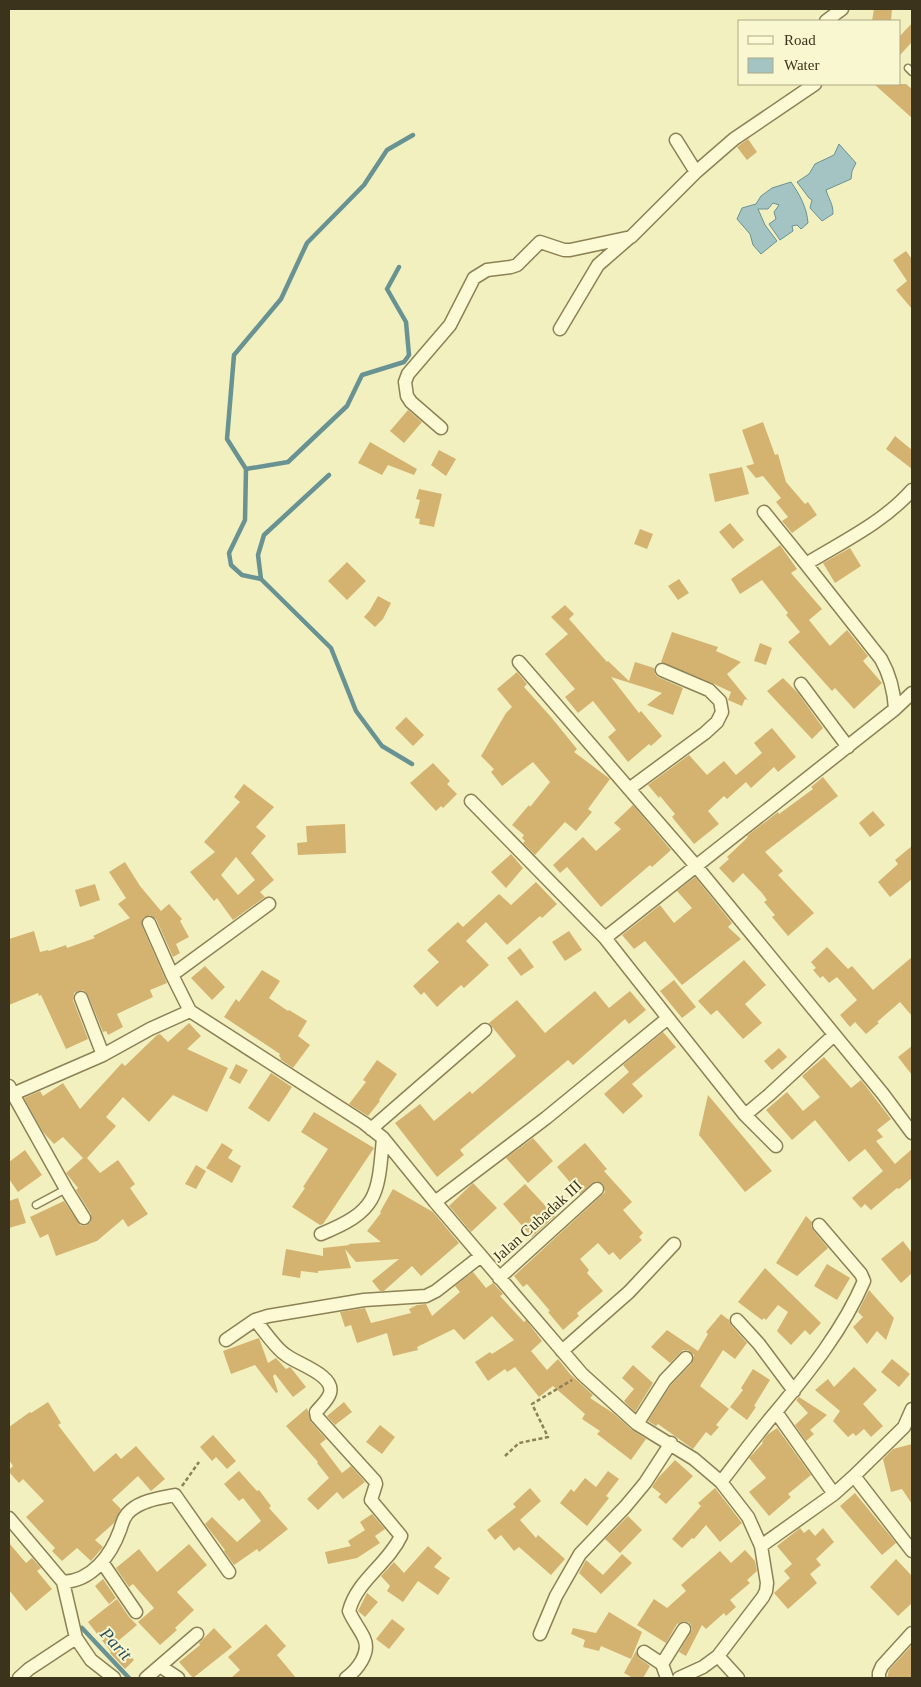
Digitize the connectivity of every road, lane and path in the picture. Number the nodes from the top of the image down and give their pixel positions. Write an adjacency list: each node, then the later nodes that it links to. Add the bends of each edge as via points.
1 (842, 9): 2 (street)
2 (827, 20)
3 (813, 85): 5 (street, via 734,139)
4 (676, 140): 5 (street)
5 (696, 172): 6 (street)
6 (631, 236): 7 (street, via 598,265); 8 (street, via 570,250 540,242 512,268 487,270 474,278 450,325 415,365 405,382 411,402)
7 (560, 329)
8 (441, 428)
9 (912, 490): 11 (street, via 872,524)
10 (764, 512): 11 (street)
11 (806, 564): 16 (street, via 881,659 894,695)
12 (519, 662): 18 (street)
13 (662, 670): 18 (street, via 709,690 720,701 722,712 705,733)
14 (801, 684): 17 (street)
15 (912, 693): 16 (street)
16 (895, 709): 17 (street)
17 (848, 747): 20 (street)
18 (629, 788): 20 (street)
19 (471, 801): 23 (street)
20 (696, 866): 23 (street); 29 (street)
21 (270, 904): 24 (street)
22 (149, 924): 24 (street)
23 (605, 938): 27 (street)
24 (172, 975): 26 (street)
25 (81, 998): 30 (street)
26 (190, 1011): 30 (street); 33 (street)
27 (668, 1018): 32 (street); 39 (street, via 546,1118)
28 (485, 1030): 33 (street)
29 (834, 1034): 32 (street); 34 (street)
30 (103, 1055): 31 (street)
31 (11, 1090): 37 (street)
32 (745, 1115): 36 (street)
33 (371, 1129): 35 (street)
34 (912, 1133)
35 (383, 1138): 39 (street); 43 (street, via 378,1188 374,1197 356,1217)
36 (776, 1146)
37 (66, 1189): 40 (lane); 41 (street)
38 (597, 1189): 46 (street, Jalan Cubadak III)
39 (435, 1202): 45 (street)
40 (36, 1205)
41 (84, 1218)
42 (819, 1225): 53 (street, via 864,1281 827,1347)
43 (321, 1234)
44 (674, 1244): 50 (street, via 629,1292)
45 (480, 1256): 46 (street); 47 (street, via 436,1292 426,1296 364,1300)
46 (499, 1278): 50 (street)
47 (255, 1320): 49 (street); 83 (street, via 285,1355 329,1382 331,1391 316,1412 317,1416 375,1481 371,1500 401,1534 398,1542 361,1585 351,1604 349,1611 367,1647 359,1666)
48 (737, 1320): 53 (street)
49 (226, 1340)
50 (562, 1351): 52 (street)
51 (686, 1358): 56 (street, via 666,1380)
52 (582, 1374): 56 (street); 58 (path, via 532,1404 548,1437 519,1443)
53 (794, 1391): 55 (street)
54 (912, 1409): 60 (street, via 904,1427)
55 (776, 1412): 61 (street); 62 (street)
56 (637, 1424): 57 (street)
57 (671, 1444): 61 (street); 74 (street, via 625,1507 580,1554 556,1596)
58 (505, 1456)
59 (199, 1462): 63 (path)
60 (854, 1476): 62 (street); 66 (street)
61 (721, 1482): 65 (street, via 748,1517)
62 (834, 1494): 65 (street)
63 (175, 1495): 67 (street, via 132,1509 123,1519); 68 (street)
64 (9, 1518): 69 (street)
65 (761, 1546): 77 (street, via 768,1583 766,1591)
66 (912, 1551)
67 (102, 1562): 69 (street, via 88,1574); 70 (street)
68 (229, 1572)
69 (63, 1582): 75 (street)
70 (136, 1612)
71 (684, 1629): 78 (street)
72 (912, 1633): 87 (street, via 882,1666)
73 (197, 1634): 79 (street)
74 (540, 1634)
75 (76, 1638): 80 (street); 81 (street, via 91,1660)
76 (644, 1652): 78 (street)
77 (718, 1656): 85 (street); 86 (street)
78 (662, 1664): 84 (street)
79 (152, 1673): 82 (street)
80 (19, 1678)
81 (114, 1678)
82 (178, 1678)
83 (346, 1678)
84 (667, 1678)
85 (679, 1678)
86 (738, 1678)
87 (879, 1678)

